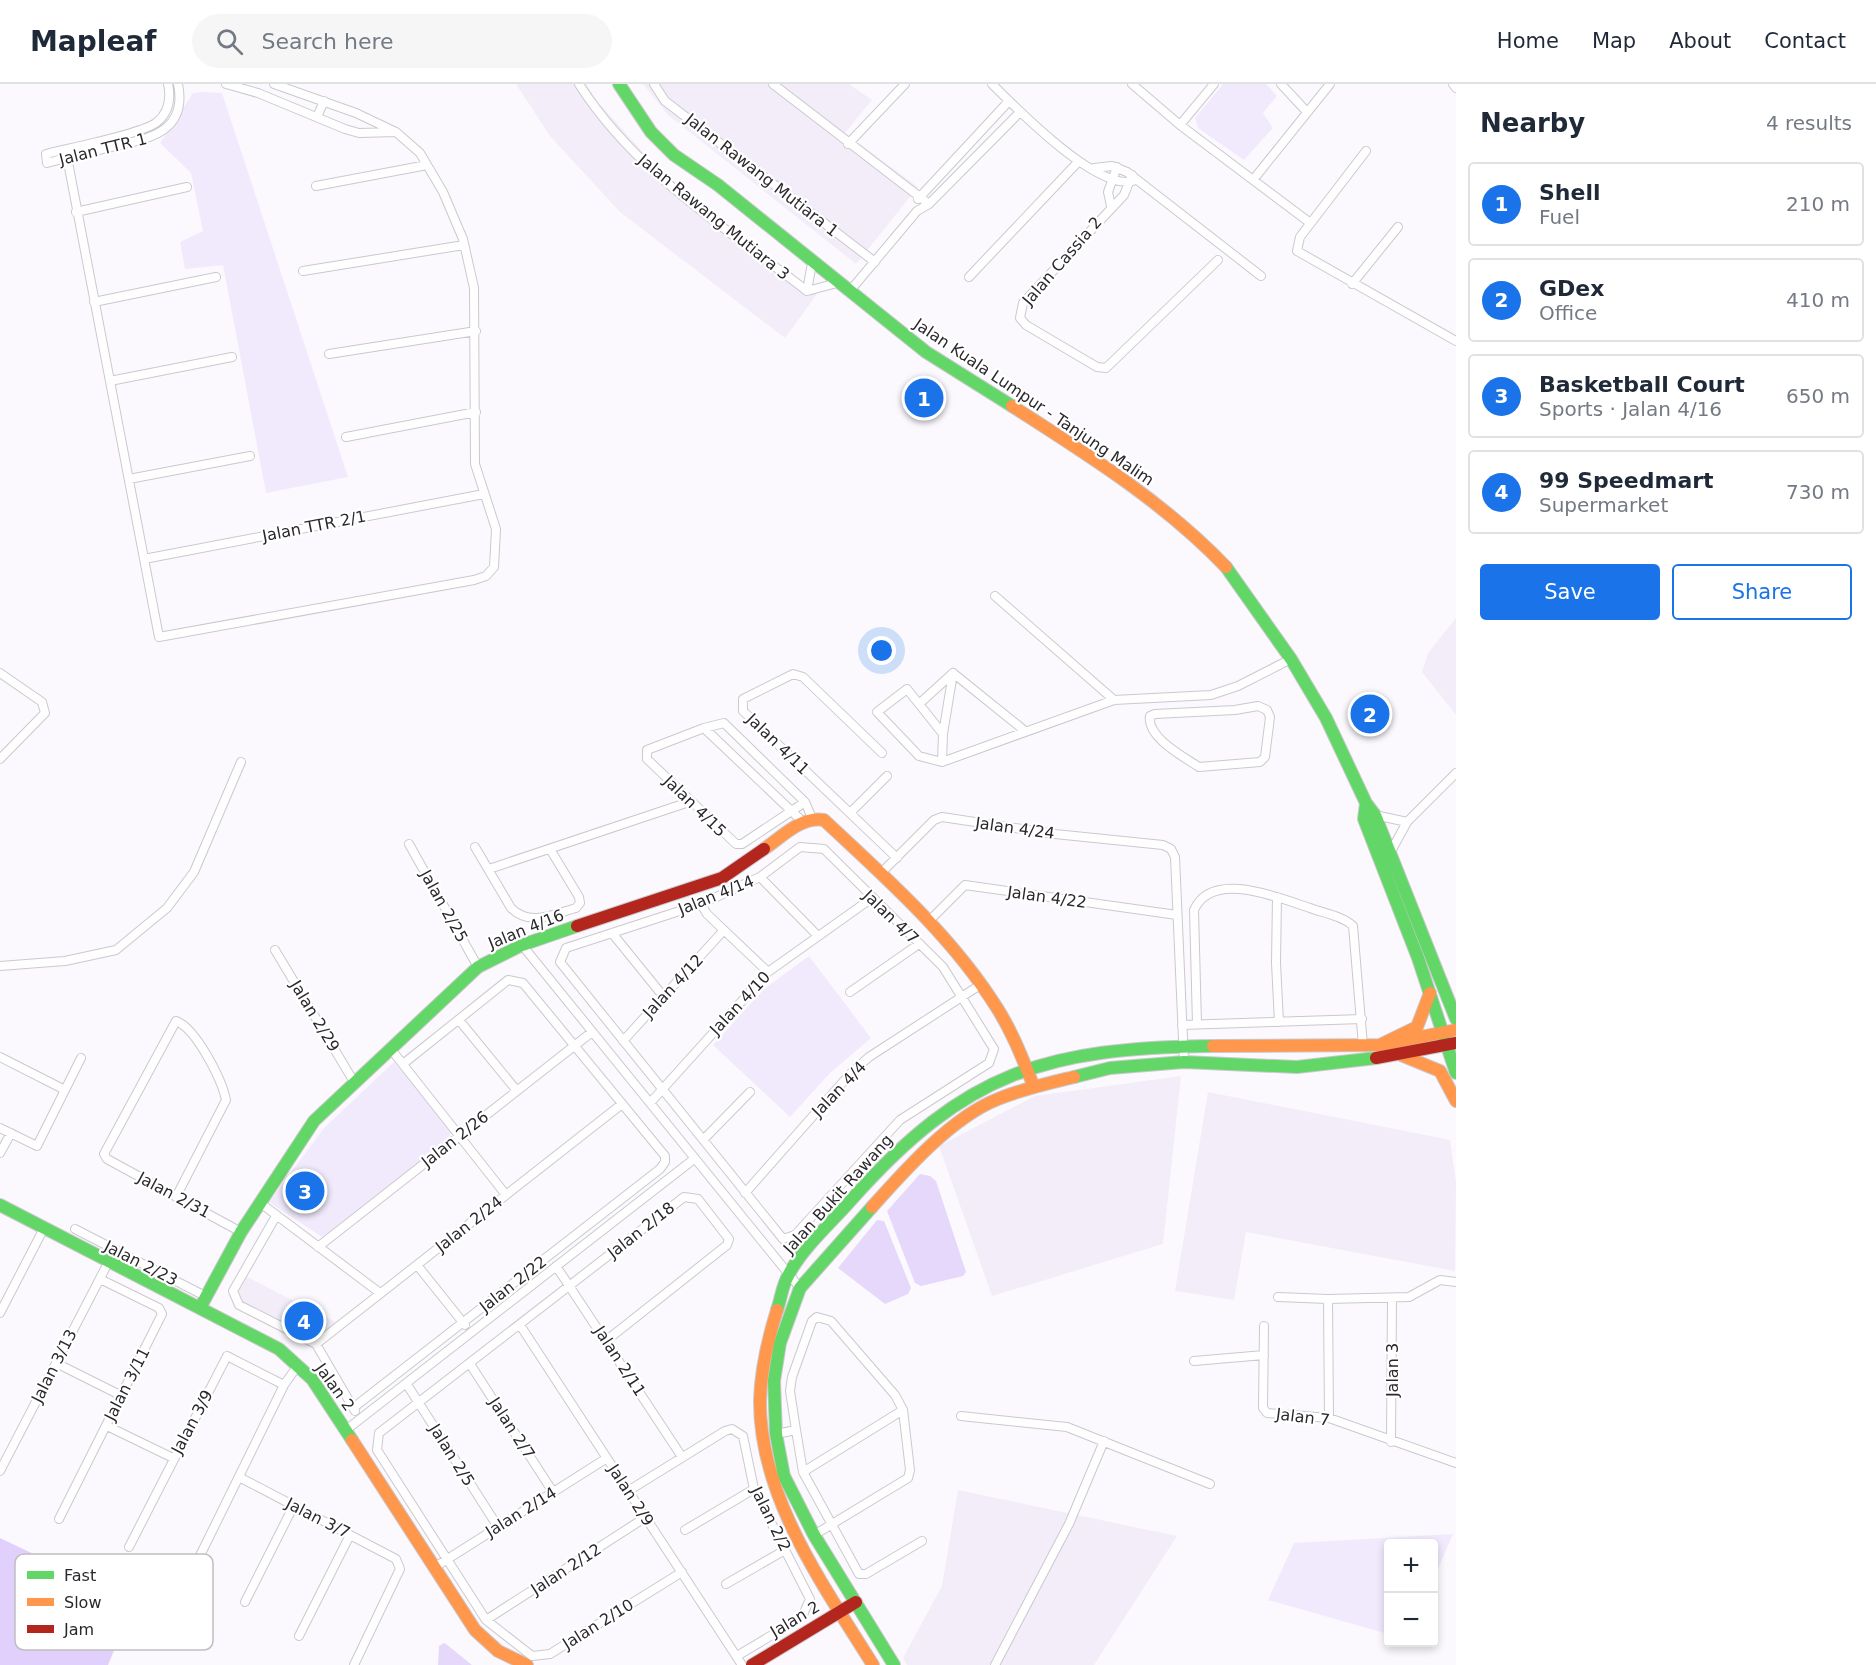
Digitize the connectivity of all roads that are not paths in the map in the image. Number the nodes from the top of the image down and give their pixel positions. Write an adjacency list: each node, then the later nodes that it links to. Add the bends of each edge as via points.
1 (231, 84): 20 (street)
2 (274, 84): 16 (street)
3 (579, 84): 52 (street, Jalan Rawang Mutiara 3, via 645,164)
4 (619, 84): 45 (street, Jalan Kuala Lumpur - Tanjung Malim, via 651,132 674,155)
5 (654, 84): 44 (street, Jalan Rawang Mutiara 1, via 665,101)
6 (773, 84): 23 (street)
7 (905, 84): 23 (street)
8 (992, 84): 17 (street)
9 (1132, 84): 21 (street)
10 (1214, 84): 21 (street)
11 (1281, 84): 19 (street)
12 (1330, 84): 19 (street)
13 (1453, 84): 15 (street)
14 (175, 85): 25 (street, Jalan TTR 1, via 180,103 177,113 154,137); 25 (street, Jalan TTR 1, via 168,108 157,122 46,154 47,163)
15 (1456, 88)
16 (324, 101): 20 (street); 22 (street)
17 (1009, 101): 18 (street); 35 (street)
18 (1020, 112): 26 (street); 36 (street)
19 (1307, 112): 32 (street)
20 (317, 117): 22 (street, via 359,133)
21 (1180, 124): 32 (street)
22 (396, 132): 27 (street, via 412,144)
23 (848, 144): 35 (street)
24 (1366, 151): 40 (street)
25 (67, 157): 39 (street)
26 (1078, 162): 29 (street); 49 (street)
27 (427, 165): 33 (street); 42 (street, via 443,192)
28 (1117, 167): 29 (street); 30 (street); 31 (street)
29 (1094, 168): 31 (street)
30 (1132, 179): 31 (street); 37 (street, Jalan Cassia 2, via 1124,195); 47 (street)
31 (1112, 180): 37 (street, via 1108,192)
32 (1253, 180): 40 (street)
33 (316, 186)
34 (187, 187): 39 (street)
35 (919, 195): 36 (street); 38 (street)
36 (929, 204): 38 (street)
37 (1111, 206): 43 (street, Jalan Cassia 2, via 1023,303 1020,318 1097,367 1106,368)
38 (917, 211): 44 (street)
39 (76, 212): 54 (street)
40 (1310, 222): 51 (street, via 1299,237 1297,250)
41 (1398, 226): 51 (street)
42 (464, 245): 46 (street); 55 (street, via 474,288)
43 (1218, 260)
44 (874, 262): 53 (street)
45 (812, 263): 50 (street, Jalan Kuala Lumpur - Tanjung Malim); 52 (street)
46 (303, 271)
47 (1261, 276)
48 (216, 277): 54 (street)
49 (969, 277)
50 (837, 283): 52 (street); 53 (street, Jalan Kuala Lumpur - Tanjung Malim)
51 (1352, 284): 56 (street)
52 (807, 291)
53 (849, 292): 67 (street, Jalan Kuala Lumpur - Tanjung Malim, via 926,352 1106,466 1159,506 1202,542 1235,577)
54 (94, 302): 59 (street)
55 (476, 331): 57 (street); 60 (street)
56 (1456, 341)
57 (329, 354)
58 (232, 357): 59 (street)
59 (110, 381): 63 (street)
60 (476, 412): 61 (street); 64 (street, via 475,464)
61 (346, 437)
62 (250, 456): 63 (street)
63 (129, 479): 65 (street)
64 (484, 494): 65 (street, Jalan TTR 2/1); 65 (street, via 496,529 494,567 486,576 451,584 159,637)
65 (144, 559)
66 (996, 596): 71 (street)
67 (1291, 659): 70 (street, via 1269,673); 85 (street, Jalan Kuala Lumpur - Tanjung Malim, via 1326,718)
68 (0, 673): 78 (street, via 45,708 45,713)
69 (953, 673): 72 (street); 75 (street); 76 (street)
70 (1211, 694): 71 (street); 73 (street)
71 (1114, 700): 75 (street)
72 (919, 704): 76 (street); 80 (street, via 907,689 877,712 919,756)
73 (1213, 711): 73 (street, via 1258,706 1268,710 1264,759 1199,767 1154,731 1149,722 1155,714)
74 (704, 728): 83 (street, Jalan 4/15, via 647,750 647,759); 84 (street, via 724,723); 86 (street)
75 (1025, 731): 80 (street)
76 (943, 734): 80 (street)
77 (882, 753): 87 (street, Jalan 4/11, via 803,677 793,674 743,699 743,711)
78 (0, 759)
79 (241, 762): 112 (street, via 194,872 167,908 116,950 65,961)
80 (942, 762)
81 (1456, 773): 90 (street)
82 (887, 776): 87 (street)
83 (689, 801): 86 (street, Jalan 4/15, via 738,845); 94 (street)
84 (805, 802): 86 (street, Jalan 4/15); 89 (street)
85 (1366, 803): 88 (street, Jalan Kuala Lumpur - Tanjung Malim); 118 (street, Jalan Kuala Lumpur - Tanjung Malim, via 1364,819)
86 (792, 811): 89 (street)
87 (850, 813): 96 (street, Jalan 4/11)
88 (1375, 815): 90 (street); 95 (street, Jalan Kuala Lumpur - Tanjung Malim)
89 (808, 820): 98 (street, via 824,820); 100 (street, Jalan 4/16, via 722,878)
90 (1407, 822): 95 (street)
91 (409, 844): 113 (street, Jalan 2/25)
92 (475, 847): 97 (street)
93 (812, 848): 99 (street, Jalan 4/14, via 800,847); 102 (street, Jalan 4/7, via 824,849)
94 (550, 849): 97 (street); 97 (street, via 579,897 576,908 535,920 518,915)
95 (1390, 854): 116 (street, Jalan Kuala Lumpur - Tanjung Malim)
96 (897, 858): 98 (street, Jalan 4/24); 104 (street, Jalan 4/24, via 934,820 942,817 1163,845 1175,857)
97 (489, 870)
98 (881, 873): 105 (street)
99 (760, 878): 103 (street, Jalan 4/14); 108 (street)
100 (687, 890): 103 (street); 110 (street, Jalan 4/16)
101 (1277, 897): 122 (street, via 1353,926); 125 (street); 126 (street, via 1243,889 1217,890 1197,903)
102 (872, 898): 108 (street, Jalan 4/10); 109 (street, Jalan 4/7)
103 (697, 905): 106 (street); 107 (street, Jalan 4/14)
104 (1177, 915): 105 (street, Jalan 4/22, via 965,885); 127 (street)
105 (930, 920): 115 (street, via 958,950)
106 (724, 930): 114 (street); 119 (street, Jalan 4/12)
107 (612, 933): 119 (street); 130 (street, Jalan 4/14, via 566,948 560,962)
108 (818, 936): 114 (street, Jalan 4/10)
109 (919, 944): 117 (street); 120 (street, Jalan 4/7, via 943,967)
110 (522, 945): 113 (street, Jalan 4/16); 129 (street)
111 (275, 950): 146 (street, Jalan 2/29)
112 (0, 966)
113 (478, 967): 137 (street, Jalan 4/16)
114 (768, 972): 149 (street, Jalan 4/10)
115 (981, 984): 120 (street, Jalan 4/4); 144 (street)
116 (1442, 986): 121 (street); 123 (street, Jalan Kuala Lumpur - Tanjung Malim)
117 (850, 992)
118 (1430, 993): 131 (street, Jalan Kuala Lumpur - Tanjung Malim); 133 (street, via 1416,1027)
119 (663, 996): 130 (street, Jalan 4/12)
120 (962, 997): 161 (street, Jalan 4/4, via 850,1074); 161 (street, Jalan 4/7, via 994,1049 989,1063 900,1120 795,1235 783,1239)
121 (1456, 1001)
122 (1362, 1019): 125 (street); 135 (street)
123 (1456, 1019)
124 (459, 1020): 134 (street, via 508,980 516,980); 142 (street); 150 (street)
125 (1279, 1022): 126 (street)
126 (1197, 1024): 127 (street)
127 (1182, 1025): 132 (street)
128 (1456, 1030): 131 (street, Jalan Bukit Rawang)
129 (592, 1032): 134 (street, Jalan 2/26); 153 (street)
130 (623, 1041): 149 (street)
131 (1449, 1041): 133 (street, Jalan Bukit Rawang); 138 (street, Jalan Bukit Rawang); 145 (street, Jalan Kuala Lumpur - Tanjung Malim)
132 (1183, 1045): 136 (street, Jalan Bukit Rawang); 141 (street); 144 (street, Jalan Bukit Rawang, via 1112,1050)
133 (1380, 1045): 135 (street, Jalan Bukit Rawang)
134 (574, 1046): 150 (street, Jalan 2/26); 154 (street)
135 (1364, 1046): 136 (street, Jalan Bukit Rawang)
136 (1284, 1047): 143 (street, via 1305,1057)
137 (390, 1048): 142 (street); 146 (street, Jalan 4/16)
138 (1401, 1055): 143 (street, Jalan Bukit Rawang); 152 (street, via 1440,1071)
139 (0, 1057): 148 (street)
140 (81, 1059): 148 (street)
141 (1184, 1062): 143 (street, Jalan Bukit Rawang); 147 (street, Jalan Bukit Rawang, via 1110,1068)
142 (403, 1064): 157 (street)
143 (1308, 1065)
144 (1028, 1068): 147 (street); 174 (street, Jalan Bukit Rawang, via 952,1106 912,1138 884,1164)
145 (1456, 1074)
146 (354, 1082): 164 (street, Jalan 4/16, via 314,1121)
147 (1034, 1087): 178 (street, Jalan Bukit Rawang, via 980,1108 918,1155)
148 (65, 1090): 156 (street, via 37,1146)
149 (662, 1090): 153 (street, Jalan 4/10); 158 (street)
150 (517, 1091): 157 (street, Jalan 2/26)
151 (750, 1092): 158 (street)
152 (1456, 1101)
153 (650, 1103): 160 (street)
154 (622, 1104): 162 (street, Jalan 2/24); 185 (street, Jalan 2/22, via 665,1156 660,1169)
155 (0, 1128): 156 (street)
156 (11, 1133): 159 (street)
157 (460, 1136): 162 (street); 170 (street, Jalan 2/26)
158 (702, 1140): 161 (street)
159 (0, 1153)
160 (694, 1159): 173 (street); 174 (street)
161 (745, 1193)
162 (506, 1195): 172 (street, Jalan 2/24)
163 (176, 1197): 163 (street, Jalan 2/31, via 226,1100 220,1078 191,1032 176,1022 104,1152 107,1159); 169 (street, Jalan 2/31)
164 (259, 1202): 166 (street); 169 (street, Jalan 4/16)
165 (0, 1205): 167 (street, Jalan 2)
166 (276, 1216): 170 (street); 190 (street, via 233,1291 234,1299)
167 (44, 1228): 171 (street, Jalan 2); 184 (street)
168 (75, 1229): 183 (street, Jalan 2/23)
169 (241, 1232): 183 (street, Jalan 4/16)
170 (318, 1247): 179 (street)
171 (109, 1261): 175 (street, Jalan 3/13); 183 (street, Jalan 2)
172 (417, 1265): 179 (street, Jalan 2/24); 185 (street)
173 (556, 1266): 177 (street, Jalan 2/11); 188 (street)
174 (788, 1274): 178 (street); 240 (street, Jalan Bukit Rawang, via 761,1374 762,1432 780,1499)
175 (99, 1279): 193 (street, Jalan 3/13); 198 (street, Jalan 3/11, via 162,1312)
176 (1456, 1282): 181 (street, via 1440,1280 1409,1297)
177 (571, 1285): 186 (street, Jalan 2/10); 189 (street, Jalan 2/11); 189 (street, Jalan 2/18, via 684,1197 698,1199 729,1239 727,1245)
178 (800, 1288): 208 (street, Jalan Bukit Rawang, via 780,1343 774,1382)
179 (380, 1293): 190 (street, Jalan 2/24)
180 (1278, 1297): 182 (street)
181 (1392, 1298): 182 (street); 210 (street, Jalan 3)
182 (1328, 1299): 204 (street)
183 (203, 1302): 195 (street, Jalan 2)
184 (0, 1313)
185 (463, 1323): 188 (street); 200 (street, Jalan 2/22)
186 (520, 1325): 194 (street, Jalan 2/10); 213 (street, Jalan 2/9)
187 (1264, 1326): 191 (street, Jalan 7)
188 (471, 1332): 196 (street)
189 (607, 1340): 211 (street, Jalan 2/11)
190 (316, 1344): 200 (street)
191 (1264, 1355): 192 (street); 204 (street, Jalan 7, via 1263,1408 1267,1413)
192 (1194, 1361)
193 (56, 1363): 198 (street); 215 (street, Jalan 3/13)
194 (470, 1364): 199 (street, Jalan 2/10); 221 (street, Jalan 2/7)
195 (298, 1365): 197 (street); 206 (street, Jalan 2)
196 (406, 1383): 199 (street, Jalan 2/5); 203 (street)
197 (285, 1385): 212 (street, Jalan 3/9, via 227,1356); 217 (street)
198 (122, 1396): 205 (street, Jalan 3/11)
199 (419, 1402): 226 (street, Jalan 2/5); 234 (street, Jalan 2/10, via 379,1433 377,1450)
200 (353, 1408): 203 (street)
201 (903, 1410): 207 (street, via 895,1395 831,1321 817,1317 812,1320 792,1377); 216 (street); 225 (street, via 908,1478)
202 (961, 1416): 209 (street, via 1067,1427)
203 (360, 1418): 206 (street)
204 (1329, 1418): 210 (street, Jalan 7)
205 (107, 1426): 212 (street); 224 (street, Jalan 3/11)
206 (346, 1430): 235 (street, Jalan 2)
207 (795, 1430): 208 (street); 216 (street)
208 (776, 1434): 229 (street, Jalan Bukit Rawang, via 784,1476)
209 (1104, 1441): 218 (street); 250 (street, via 1069,1524)
210 (1391, 1442): 214 (street, Jalan 7)
211 (682, 1457): 219 (street, Jalan 2/2, via 725,1431 738,1431 746,1442); 220 (street, Jalan 2/2)
212 (173, 1458): 231 (street, Jalan 3/9)
213 (607, 1458): 220 (street, Jalan 2/9); 221 (street, Jalan 2/14)
214 (1456, 1463)
215 (0, 1471)
216 (803, 1472): 225 (street)
217 (239, 1477): 222 (street, Jalan 3/7); 233 (street)
218 (1210, 1484)
219 (754, 1489): 227 (street); 232 (street, Jalan 2/2)
220 (628, 1491): 223 (street, Jalan 2/9)
221 (553, 1492): 226 (street, Jalan 2/14)
222 (294, 1505): 228 (street, Jalan 3/7); 238 (street)
223 (646, 1517): 236 (street, Jalan 2/9); 241 (street, Jalan 2/12)
224 (59, 1519)
225 (831, 1526): 229 (street); 230 (street, via 861,1575)
226 (498, 1527): 234 (street, Jalan 2/14)
227 (685, 1530)
228 (350, 1535): 242 (street); 244 (street, Jalan 3/7, via 396,1559 400,1569)
229 (814, 1535): 239 (street, Jalan Bukit Rawang)
230 (922, 1541)
231 (129, 1547)
232 (785, 1550): 237 (street); 243 (street, Jalan 2/2, via 808,1591 807,1609 802,1617)
233 (201, 1554)
234 (447, 1559): 235 (street, Jalan 2/14); 241 (street, Jalan 2/10)
235 (435, 1567): 245 (street, Jalan 2, via 489,1645)
236 (681, 1572): 241 (street, Jalan 2/10, via 545,1656 536,1658 526,1653); 243 (street, Jalan 2/9)
237 (726, 1584)
238 (245, 1602)
239 (856, 1602): 240 (street, Jalan 2); 249 (street, Jalan Bukit Rawang)
240 (840, 1611): 247 (street, Jalan 2); 248 (street, Jalan Bukit Rawang)
241 (486, 1620)
242 (299, 1636)
243 (736, 1656): 246 (street, Jalan 2/9)
244 (354, 1665)
245 (527, 1665)
246 (742, 1665)
247 (752, 1665)
248 (873, 1665)
249 (894, 1665)
250 (995, 1665)

